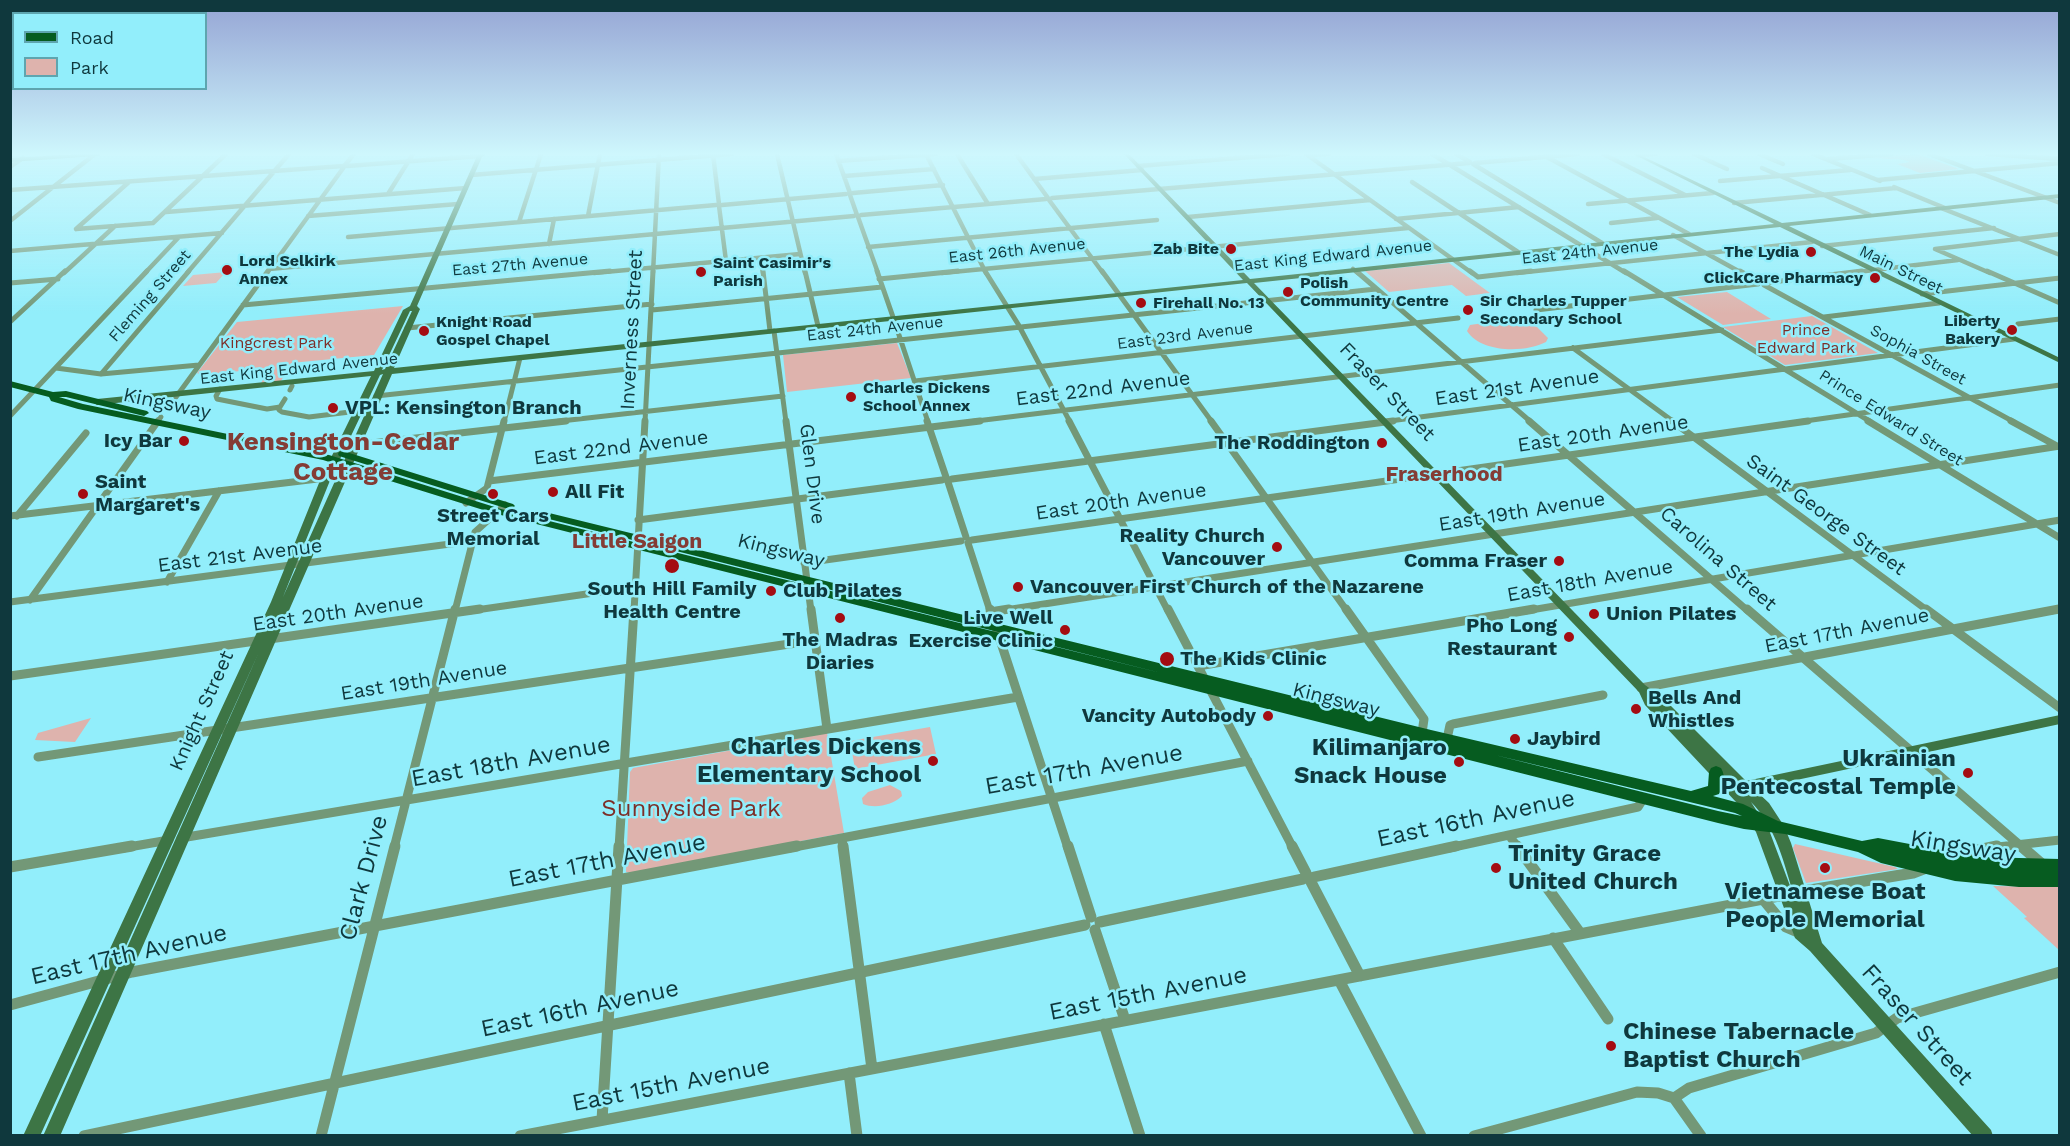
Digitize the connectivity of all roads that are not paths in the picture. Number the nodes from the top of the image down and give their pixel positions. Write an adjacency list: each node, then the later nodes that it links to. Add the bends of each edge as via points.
1 (27, 207): 43 (street)
2 (100, 207): 48 (street, via 76,229)
3 (171, 207): 32 (street)
4 (217, 207): 32 (street)
5 (243, 207): 54 (street, Fleming Street)
6 (315, 207): 35 (street)
7 (415, 207): 35 (street)
8 (457, 207): 49 (main road, Knight Street)
9 (523, 207): 45 (street)
10 (590, 207): 36 (street)
11 (688, 207): 31 (street)
12 (719, 207): 50 (street)
13 (790, 207): 44 (street)
14 (854, 207): 37 (street)
15 (949, 207): 37 (street)
16 (954, 207): 61 (street)
17 (1055, 207): 51 (street)
18 (1178, 207): 38 (main road, Fraser Street)
19 (1290, 207): 38 (street)
20 (1380, 207): 41 (street)
21 (1451, 207): 33 (street)
22 (1514, 207): 33 (street)
23 (1519, 207): 67 (street, Prince Edward Street)
24 (1544, 207): 64 (street)
25 (1639, 207): 39 (street)
26 (1743, 207): 47 (main road, Main Street)
27 (1852, 207): 34 (street)
28 (1944, 207): 30 (street)
29 (1961, 207): 30 (main road, East King Edward Avenue)
30 (1948, 209): 34 (main road, East King Edward Avenue); 53 (street)
31 (657, 210): 36 (street); 55 (street, Inverness Street)
32 (166, 212): 48 (street, via 153,223)
33 (1459, 213): 41 (street); 72 (street)
34 (1870, 215): 47 (main road, East King Edward Avenue)
35 (308, 216): 85 (street)
36 (588, 216): 40 (street)
37 (857, 216): 44 (street); 70 (street)
38 (1188, 217): 68 (main road, Fraser Street)
39 (1659, 218): 46 (street); 56 (street)
40 (554, 219): 45 (street); 66 (street)
41 (1396, 219): 52 (street)
42 (1157, 220): 51 (street)
43 (10, 221)
44 (793, 221): 50 (street); 74 (street)
45 (519, 222): 49 (street)
46 (1611, 223)
47 (1777, 225): 56 (main road, East King Edward Avenue); 63 (main road, Main Street)
48 (115, 226): 65 (street)
49 (448, 228): 60 (street); 73 (main road, Knight Street)
50 (722, 228): 55 (street); 81 (street)
51 (1070, 228): 61 (street); 78 (street)
52 (1408, 228): 68 (street, East 26th Avenue); 79 (street)
53 (1994, 228): 62 (street); 69 (street)
54 (222, 233): 59 (street); 140 (street, Fleming Street)
55 (656, 234): 66 (street); 83 (street, Inverness Street)
56 (1689, 234): 58 (main road, East King Edward Avenue)
57 (2060, 234): 62 (street)
58 (1673, 236): 64 (main road, East King Edward Avenue); 75 (street, Sophia Street)
59 (179, 237): 65 (street); 138 (street)
60 (348, 237)
61 (969, 238): 70 (street); 84 (street)
62 (2020, 238): 76 (street); 80 (street, via 1935,249)
63 (1812, 242): 69 (main road, Main Street); 75 (street, East 24th Avenue)
64 (1602, 243): 67 (main road, East King Edward Avenue)
65 (96, 244): 71 (street); 89 (street)
66 (549, 244): 73 (street)
67 (1582, 245): 72 (main road, East King Edward Avenue); 82 (street, Prince Edward Street)
68 (1216, 246): 78 (street, East 26th Avenue); 91 (main road, Fraser Street)
69 (1822, 246): 87 (main road, Main Street)
70 (868, 247): 90 (street)
71 (10, 251)
72 (1518, 252): 79 (main road, East King Edward Avenue)
73 (436, 254): 85 (street); 96 (main road, Knight Street)
74 (800, 254): 77 (street, East 27th Avenue); 98 (street)
75 (1706, 254): 82 (street, East 24th Avenue); 93 (street, Sophia Street)
76 (2060, 255)
77 (761, 258): 81 (street, East 27th Avenue); 102 (street, Glen Drive)
78 (1092, 258): 84 (street, East 26th Avenue); 99 (street)
79 (1451, 259): 82 (street, East 24th Avenue, via 1478,277); 86 (main road, East King Edward Avenue)
80 (1958, 260): 87 (street); 94 (street)
81 (726, 261): 83 (street, East 27th Avenue)
82 (1614, 264): 101 (street, Prince Edward Street)
83 (654, 267): 96 (street, East 27th Avenue); 109 (street, Inverness Street)
84 (984, 268): 90 (street, East 26th Avenue); 107 (street)
85 (269, 269): 106 (street)
86 (1353, 269): 91 (main road, East King Edward Avenue); 97 (street, Carolina Street)
87 (1872, 270): 93 (street); 100 (main road, Main Street)
88 (2060, 278): 94 (street)
89 (58, 279): 92 (street); 116 (street)
90 (879, 279): 95 (street)
91 (1249, 280): 99 (main road, East King Edward Avenue); 103 (main road, Fraser Street)
92 (10, 283)
93 (1761, 284): 101 (street); 112 (street, Sophia Street)
94 (2013, 284): 100 (street); 105 (street)
95 (882, 287): 98 (street); 113 (street)
96 (421, 288): 106 (street, East 27th Avenue); 108 (main road, Knight Street)
97 (1376, 289): 103 (street, East 24th Avenue); 117 (street, Carolina Street)
98 (811, 294): 102 (street); 119 (street)
99 (1119, 294): 107 (main road, East King Edward Avenue); 111 (street)
100 (1922, 294): 104 (main road, Main Street)
101 (1665, 295): 110 (street); 122 (street, Prince Edward Street)
102 (765, 299): 109 (street); 123 (street, Glen Drive)
103 (1269, 300): 111 (street, East 24th Avenue); 124 (main road, Fraser Street)
104 (1940, 303): 112 (street); 125 (main road, Main Street)
105 (2060, 303)
106 (243, 305): 135 (street)
107 (1006, 306): 113 (main road, East King Edward Avenue); 120 (street)
108 (413, 307): 121 (main road, Knight Street, via 416,309); 142 (main road, Knight Street, via 407,310)
109 (652, 307): 121 (street); 127 (street, Inverness Street)
110 (1536, 310)
111 (1135, 315): 120 (street, East 24th Avenue); 129 (street)
112 (1823, 317): 131 (street, Sophia Street)
113 (893, 318): 119 (main road, East King Edward Avenue); 126 (street)
114 (1458, 318): 117 (street, East 23rd Avenue)
115 (2060, 319): 118 (street)
116 (10, 322)
117 (1416, 323): 124 (street, East 23rd Avenue); 134 (street, Carolina Street)
118 (2018, 324)
119 (818, 326): 123 (main road, East King Edward Avenue)
120 (1020, 327): 126 (street, East 24th Avenue); 136 (street)
121 (407, 328): 141 (main road, Knight Street)
122 (1722, 330): 128 (street, East 22nd Avenue); 139 (street, Prince Edward Street)
123 (772, 331): 127 (main road, East King Edward Avenue); 130 (street, Glen Drive)
124 (1303, 336): 129 (street, East 23rd Avenue); 143 (main road, Fraser Street)
125 (2014, 339): 131 (street, East 21st Avenue); 133 (main road, Main Street)
126 (901, 340): 130 (street, East 24th Avenue); 145 (street)
127 (650, 344): 132 (main road, East King Edward Avenue); 137 (street, Inverness Street)
128 (1573, 348): 134 (street, East 22nd Avenue); 149 (street, Saint George Street)
129 (1162, 352): 136 (street, East 23rd Avenue); 153 (street)
130 (777, 353): 137 (street, East 24th Avenue); 155 (street, Glen Drive)
131 (1891, 355): 139 (street, East 21st Avenue); 156 (street, Sophia Street)
132 (520, 358): 141 (main road, East King Edward Avenue); 144 (street)
133 (2060, 361)
134 (1461, 362): 143 (street, East 22nd Avenue); 160 (street, Carolina Street)
135 (199, 365): 140 (street); 152 (street)
136 (1040, 366): 145 (street, East 23rd Avenue); 163 (street)
137 (648, 367): 144 (street, East 24th Avenue); 165 (street, Inverness Street)
138 (56, 368): 140 (street); 148 (street)
139 (1785, 369): 149 (street, East 21st Avenue); 166 (street, Prince Edward Street)
140 (101, 374)
141 (386, 374): 142 (main road, East King Edward Avenue); 154 (main road, Knight Street)
142 (374, 375): 150 (main road, East King Edward Avenue); 150 (main road, East King Edward Avenue, via 291,388); 164 (main road, Knight Street)
143 (1343, 376): 153 (street, East 22nd Avenue); 169 (main road, Fraser Street)
144 (514, 381): 154 (street, East 24th Avenue); 171 (street)
145 (915, 381): 170 (street)
146 (10, 384): 148 (main road, Kingsway)
147 (2060, 385): 156 (street, East 20th Avenue)
148 (35, 390): 151 (main road, Kingsway); 167 (street)
149 (1628, 390): 160 (street, East 21st Avenue); 173 (street, Saint George Street)
150 (219, 391): 152 (main road, East King Edward Avenue); 162 (street, via 217,399 267,409)
151 (53, 395): 158 (main road, Kingsway, via 66,394); 161 (main road, Kingsway, via 54,399)
152 (177, 395): 158 (main road, East King Edward Avenue); 159 (main road, East King Edward Avenue)
153 (1193, 395): 163 (street, East 22nd Avenue); 174 (street)
154 (376, 396): 176 (main road, Knight Street)
155 (783, 396): 165 (street); 175 (street, Glen Drive)
156 (1970, 398): 166 (street, East 20th Avenue); 177 (street, Sophia Street)
157 (285, 399): 162 (street)
158 (97, 402): 159 (main road, Kingsway)
159 (108, 404): 161 (main road, East King Edward Avenue); 168 (main road, Kingsway)
160 (1511, 405): 169 (street, East 21st Avenue); 178 (street, Carolina Street)
161 (81, 407): 168 (main road, Kingsway)
162 (280, 407): 164 (street, via 282,412 306,417)
163 (1063, 410): 170 (street, East 22nd Avenue); 180 (street)
164 (358, 411): 179 (main road, Knight Street)
165 (646, 411): 171 (street); 181 (street, Inverness Street)
166 (1858, 414): 173 (street, East 20th Avenue); 182 (street, Prince Edward Street)
167 (10, 416)
168 (159, 420): 179 (main road, Kingsway); 192 (street)
169 (1386, 422): 174 (street, East 21st Avenue); 183 (main road, Fraser Street)
170 (930, 427): 175 (street, East 22nd Avenue); 185 (street)
171 (502, 428): 176 (street); 186 (street)
172 (86, 433): 195 (street)
173 (1693, 437): 178 (street, East 20th Avenue); 188 (street, Saint George Street)
174 (1226, 443): 180 (street, East 21st Avenue); 189 (street)
175 (789, 444): 181 (street, East 22nd Avenue); 191 (street, Glen Drive)
176 (354, 445): 179 (main road, Knight Street)
177 (2059, 447): 182 (street, East 19th Avenue)
178 (1569, 455): 183 (street, East 20th Avenue); 194 (street, Carolina Street)
179 (342, 458): 184 (main road, Knight Street); 190 (main road, Kingsway); 208 (main road, Knight Street)
180 (1090, 461): 185 (street, East 21st Avenue); 196 (street)
181 (642, 462): 186 (street, East 22nd Avenue); 197 (street, Inverness Street)
182 (1942, 465): 188 (street, East 19th Avenue); 199 (street, Prince Edward Street)
183 (1436, 474): 189 (street, East 20th Avenue); 200 (main road, Fraser Street)
184 (326, 478): 187 (street); 208 (main road, Knight Street)
185 (947, 480): 191 (street, East 21st Avenue); 202 (street)
186 (489, 481): 190 (street, via 486,489)
187 (219, 491): 192 (street); 210 (street)
188 (1766, 492): 194 (street, East 19th Avenue); 205 (street, Saint George Street)
189 (1266, 498): 196 (street, East 20th Avenue); 206 (street)
190 (471, 500): 193 (main road, Kingsway)
191 (795, 500): 197 (street, East 21st Avenue); 207 (street, Glen Drive)
192 (97, 506): 195 (street); 214 (street)
193 (501, 508): 203 (street, Clark Drive, via 479,527); 204 (main road, Kingsway)
194 (1636, 513): 200 (street, East 19th Avenue); 209 (street, Carolina Street)
195 (14, 516)
196 (1121, 518): 202 (street, East 20th Avenue); 212 (street)
197 (638, 520): 204 (street, Inverness Street)
198 (2060, 520): 199 (street, East 18th Avenue)
199 (2037, 524): 201 (street, Prince Edward Street); 205 (street, East 18th Avenue)
200 (1494, 534): 206 (street, East 19th Avenue); 216 (main road, Fraser Street)
201 (2060, 537)
202 (967, 540): 207 (street, East 20th Avenue); 218 (street)
203 (473, 541): 208 (street, East 21st Avenue); 219 (street, Clark Drive)
204 (637, 542): 211 (main road, Kingsway); 213 (street, Inverness Street)
205 (1852, 555): 209 (street, East 18th Avenue); 220 (street, Saint George Street)
206 (1312, 562): 212 (street, East 19th Avenue); 222 (street)
207 (804, 563): 211 (street, Glen Drive)
208 (298, 565): 210 (street, East 21st Avenue); 223 (main road, Knight Street)
209 (1712, 579): 216 (street, East 18th Avenue); 225 (street, Carolina Street)
210 (167, 582): 214 (street, East 21st Avenue)
211 (808, 585): 221 (main road, Kingsway); 224 (street, Glen Drive)
212 (1156, 586): 218 (street, East 19th Avenue); 226 (street)
213 (635, 587): 219 (street, East 20th Avenue); 227 (street, Inverness Street)
214 (30, 600): 215 (street, East 21st Avenue)
215 (10, 602)
216 (1561, 604): 222 (street, East 18th Avenue); 230 (main road, Fraser Street)
217 (2060, 609): 220 (street, East 17th Avenue)
218 (990, 612): 221 (street)
219 (455, 613): 223 (street, East 20th Avenue); 233 (street, Clark Drive)
220 (1953, 629): 225 (street, East 17th Avenue); 234 (street, Saint George Street)
221 (997, 632): 229 (main road, Kingsway); 232 (street)
222 (1366, 637): 226 (street, East 18th Avenue); 238 (street, via 1424,719)
223 (264, 640): 228 (street, East 20th Avenue); 237 (main road, Knight Street)
224 (816, 640): 227 (street, East 19th Avenue); 236 (street, Glen Drive)
225 (1803, 657): 230 (street, East 17th Avenue); 240 (street, Carolina Street)
226 (1198, 666): 229 (street)
227 (630, 668): 233 (street, East 19th Avenue); 243 (street, Inverness Street)
228 (10, 676)
229 (1209, 685): 238 (main road, Kingsway); 242 (street); 248 (main road, Kingsway)
230 (1641, 688): 244 (main road, Fraser Street, via 1649,702); 245 (main road, Fraser Street, via 1658,700)
231 (1604, 695): 239 (street, via 1450,725)
232 (1018, 697): 236 (street, East 18th Avenue); 247 (street)
233 (433, 698): 237 (street, East 19th Avenue); 249 (street, Clark Drive)
234 (2060, 708)
235 (2060, 719): 240 (main road)
236 (827, 729): 243 (street, East 18th Avenue)
237 (223, 731): 241 (street, East 19th Avenue); 254 (main road, Knight Street)
238 (1422, 733): 239 (main road, Kingsway)
239 (1447, 739): 246 (main road, Kingsway)
240 (1912, 750): 245 (main road); 256 (street, Carolina Street)
241 (38, 757)
242 (1248, 762): 247 (street, East 17th Avenue); 262 (street)
243 (624, 764): 249 (street, East 18th Avenue); 263 (street, Inverness Street)
244 (1716, 772): 246 (main road, via 1714,790); 250 (main road, Fraser Street)
245 (1744, 786): 251 (main road, Fraser Street)
246 (1691, 797): 250 (main road, Kingsway, via 1738,808)
247 (1052, 798): 253 (street, East 17th Avenue); 266 (street)
248 (1643, 799): 250 (main road, Kingsway, via 1744,824); 252 (street, East 16th Avenue, via 1638,807)
249 (405, 801): 254 (street, East 18th Avenue); 267 (street, Clark Drive)
250 (1757, 820): 251 (main road, Kingsway); 264 (main road, Fraser Street)
251 (1777, 826): 257 (main road, Kingsway); 264 (main road, Fraser Street)
252 (1509, 835): 262 (street, East 16th Avenue); 268 (street)
253 (842, 838): 263 (street, East 17th Avenue); 272 (street)
254 (173, 840): 259 (street, East 18th Avenue); 274 (main road, Knight Street); 276 (main road, Knight Street)
255 (2060, 840): 256 (street)
256 (2021, 844): 258 (street, via 1970,851 1954,855); 261 (street, Carolina Street)
257 (1862, 847): 258 (main road, Kingsway, via 1878,844); 260 (main road, Kingsway, via 1881,857)
258 (1951, 860): 261 (main road, Kingsway)
259 (10, 867)
260 (1926, 868): 261 (main road, Kingsway, via 1982,877); 264 (street, East 15th Avenue)
261 (2055, 873)
262 (1309, 878): 266 (street, East 16th Avenue); 275 (street)
263 (617, 880): 267 (street, East 17th Avenue); 282 (street, Inverness Street)
264 (1791, 894): 265 (street, East 15th Avenue); 269 (main road, Fraser Street); 271 (main road, Fraser Street)
265 (1763, 899): 268 (street, East 15th Avenue); 269 (street, via 1786,927)
266 (1093, 924): 272 (street, East 16th Avenue); 280 (street)
267 (373, 926): 274 (street, East 17th Avenue); 286 (street, Clark Drive)
268 (1580, 933): 270 (street, East 15th Avenue)
269 (1800, 933): 271 (main road, Fraser Street)
270 (1553, 938): 275 (street, East 15th Avenue); 279 (street)
271 (1815, 946): 283 (main road, Fraser Street)
272 (860, 972): 282 (street, East 16th Avenue); 284 (street)
273 (2060, 972): 283 (street, via 1897,1018)
274 (122, 974): 276 (street, East 17th Avenue); 290 (main road, Knight Street)
275 (1360, 976): 277 (street, East 15th Avenue)
276 (105, 980): 278 (street, East 17th Avenue); 289 (main road, Knight Street)
277 (1339, 980): 280 (street, East 15th Avenue); 296 (street)
278 (10, 1005)
279 (1608, 1019)
280 (1125, 1020): 281 (street, East 15th Avenue)
281 (1104, 1024): 284 (street, East 15th Avenue); 295 (street)
282 (608, 1026): 286 (street, East 16th Avenue); 288 (street, Inverness Street)
283 (1886, 1027): 287 (street, via 1689,1088); 299 (main road, Fraser Street)
284 (872, 1069): 285 (street, East 15th Avenue)
285 (849, 1073): 288 (street, East 15th Avenue); 294 (street)
286 (334, 1084): 291 (street, East 16th Avenue); 292 (street, Clark Drive)
287 (1674, 1098): 297 (street, via 1638,1092); 298 (street)
288 (602, 1120): 293 (street, East 15th Avenue)
289 (31, 1136)
290 (51, 1136)
291 (84, 1136)
292 (321, 1136)
293 (520, 1136)
294 (857, 1136)
295 (1140, 1136)
296 (1421, 1136)
297 (1474, 1136)
298 (1701, 1136)
299 (1985, 1136)

